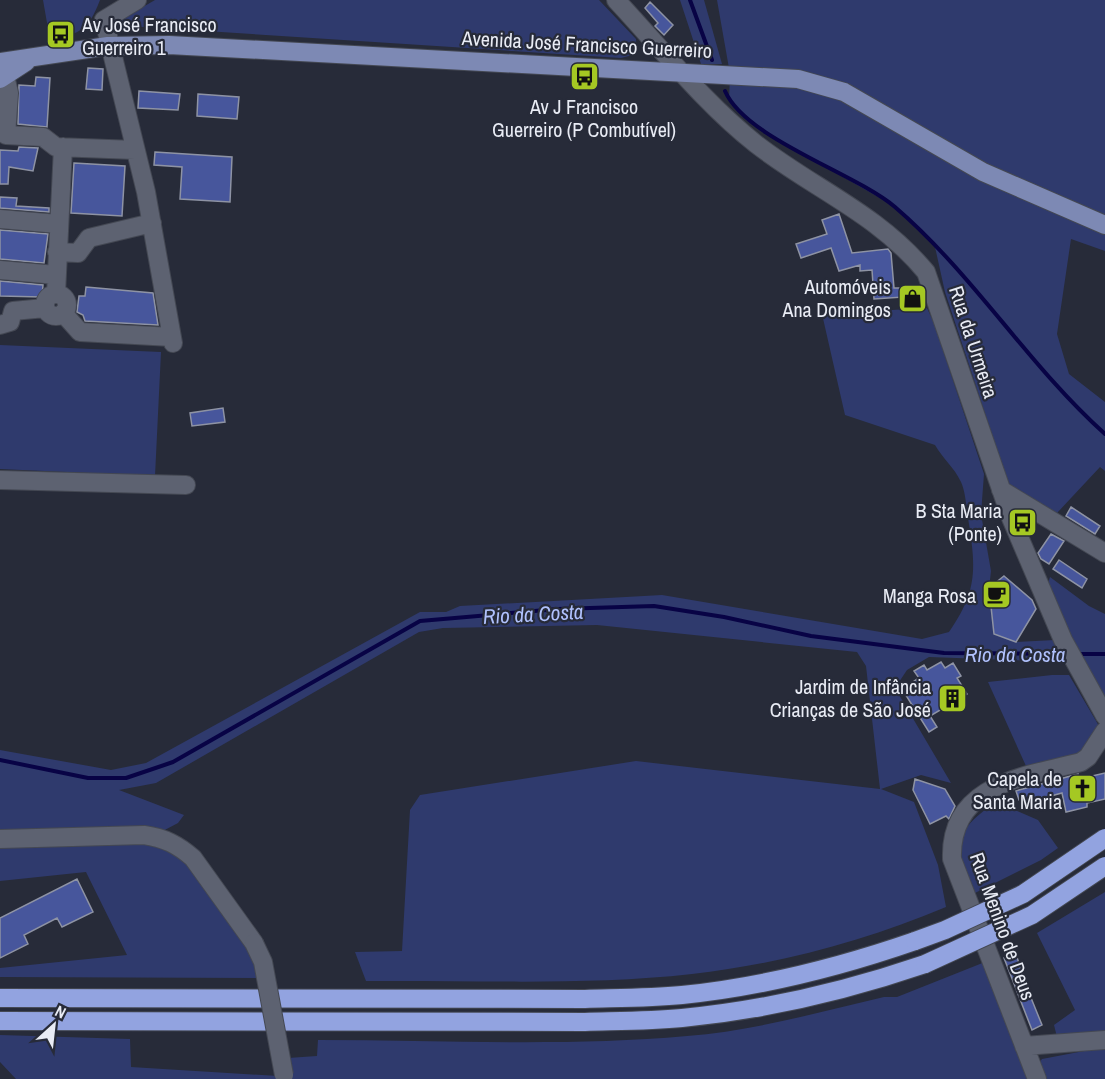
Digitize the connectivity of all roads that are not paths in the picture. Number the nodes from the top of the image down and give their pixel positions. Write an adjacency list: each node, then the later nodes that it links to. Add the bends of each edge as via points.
1 (108, 0): 4 (street)
2 (137, 0): 4 (street)
3 (616, 0): 7 (street, Rua da Urmeira)
4 (104, 20): 5 (street)
5 (108, 46): 6 (main road, Avenida José Francisco Guerreiro, via 34,57); 7 (main road, Avenida José Francisco Guerreiro, via 169,45); 9 (street)
6 (2, 72): 8 (street, via 9,93 6,135 43,137 56,147)
7 (683, 72): 13 (main road, Avenida José Francisco Guerreiro, via 798,79 844,92 983,172); 21 (street, Rua da Urmeira, via 734,126 881,226 926,272)
8 (63, 147): 9 (street); 12 (street)
9 (135, 150): 11 (street)
10 (0, 219): 12 (street)
11 (152, 223): 14 (street, via 89,238 78,253); 17 (street, via 173,340 80,332)
12 (58, 224): 14 (street)
13 (1105, 225)
14 (57, 252): 16 (street)
15 (0, 270): 16 (street)
16 (57, 275): 17 (street)
17 (55, 305): 18 (street, via 13,311 10,322)
18 (0, 325)
19 (0, 480): 20 (street)
20 (186, 485)
21 (1001, 490): 22 (street); 23 (street, Rua da Urmeira, via 1063,640)
22 (1105, 553)
23 (1105, 716)
24 (1105, 731): 31 (street, Rua Menino de Deus, via 1082,762 1012,778 982,795 965,813 952,843 952,859)
25 (1105, 838): 28 (highway, bridge, via 1023,894 945,930 858,961 682,995 585,999)
26 (0, 839): 32 (street, bridge, via 144,835 180,847 193,858 254,943 263,962)
27 (1105, 866): 29 (highway, bridge, via 1032,915 925,964 863,985 682,1018 585,1022)
28 (0, 998)
29 (0, 1021)
30 (1105, 1040): 31 (street)
31 (1024, 1046): 33 (street, Rua Menino de Deus)
32 (285, 1077)
33 (1037, 1079)

